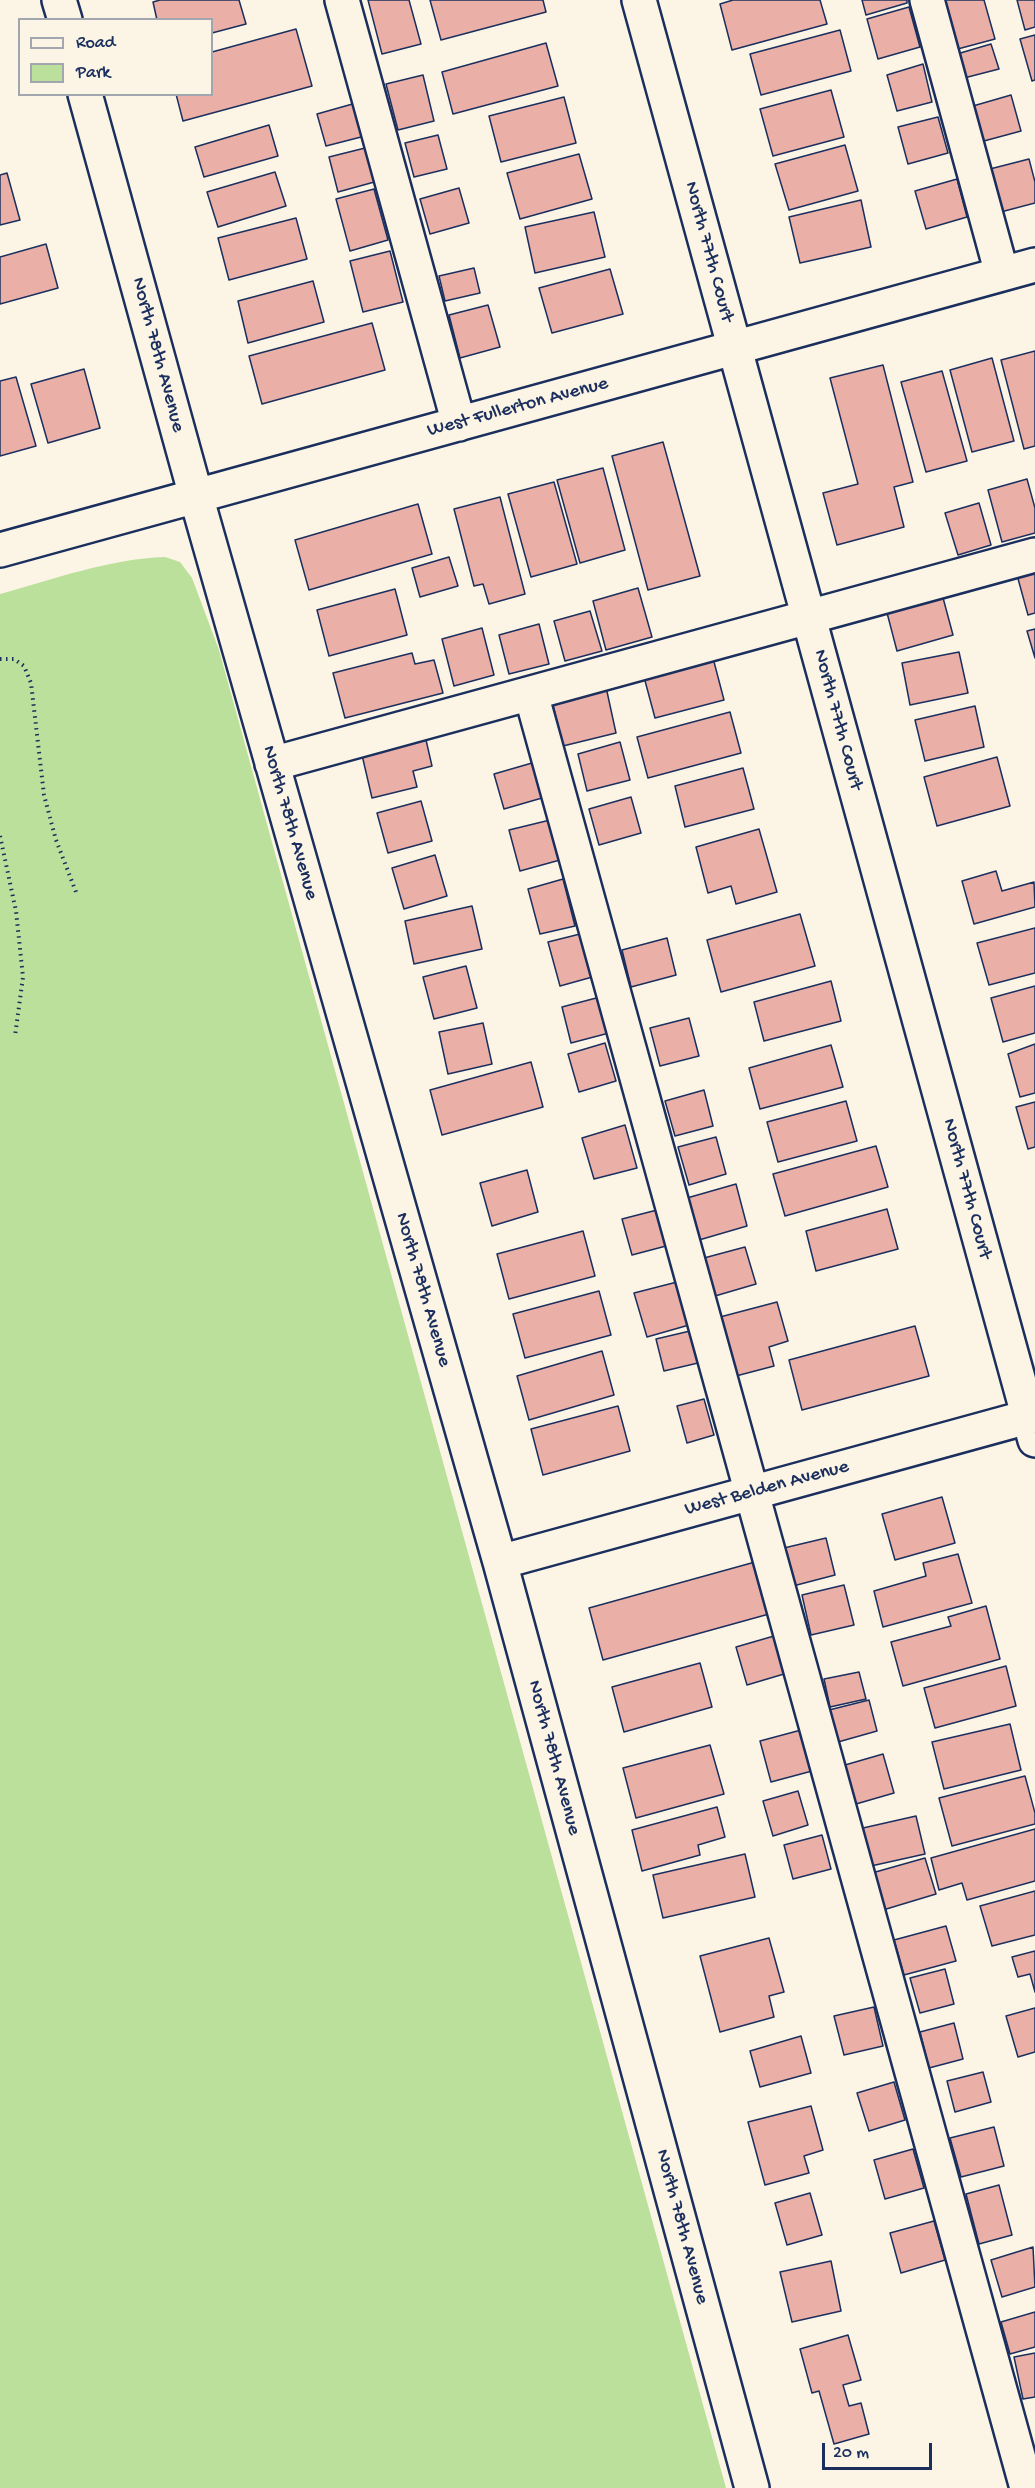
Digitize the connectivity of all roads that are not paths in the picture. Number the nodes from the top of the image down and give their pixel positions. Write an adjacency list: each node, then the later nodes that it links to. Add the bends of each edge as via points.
1 (59, 0): 5 (street)
2 (342, 0): 10 (street)
3 (639, 0): 9 (street, North 77th Court)
4 (927, 0): 8 (street)
5 (64, 18)
6 (86, 96): 11 (street, North 78th Avenue)
7 (1035, 265): 8 (street, West Fullerton Avenue)
8 (1002, 274): 9 (street, West Fullerton Avenue)
9 (734, 348): 10 (street, West Fullerton Avenue); 14 (street, North 77th Court)
10 (459, 424): 11 (street, West Fullerton Avenue)
11 (196, 496): 12 (street, West Fullerton Avenue); 16 (street, North 78th Avenue)
12 (0, 550)
13 (1035, 555): 14 (street)
14 (808, 617): 15 (street); 17 (street, North 77th Court)
15 (531, 694): 16 (street); 18 (street)
16 (272, 764): 19 (street, North 78th Avenue)
17 (1033, 1424): 18 (street, West Belden Avenue)
18 (752, 1493): 19 (street, West Belden Avenue); 21 (street)
19 (500, 1562): 20 (street, North 78th Avenue)
20 (752, 2488)
21 (1027, 2488)

